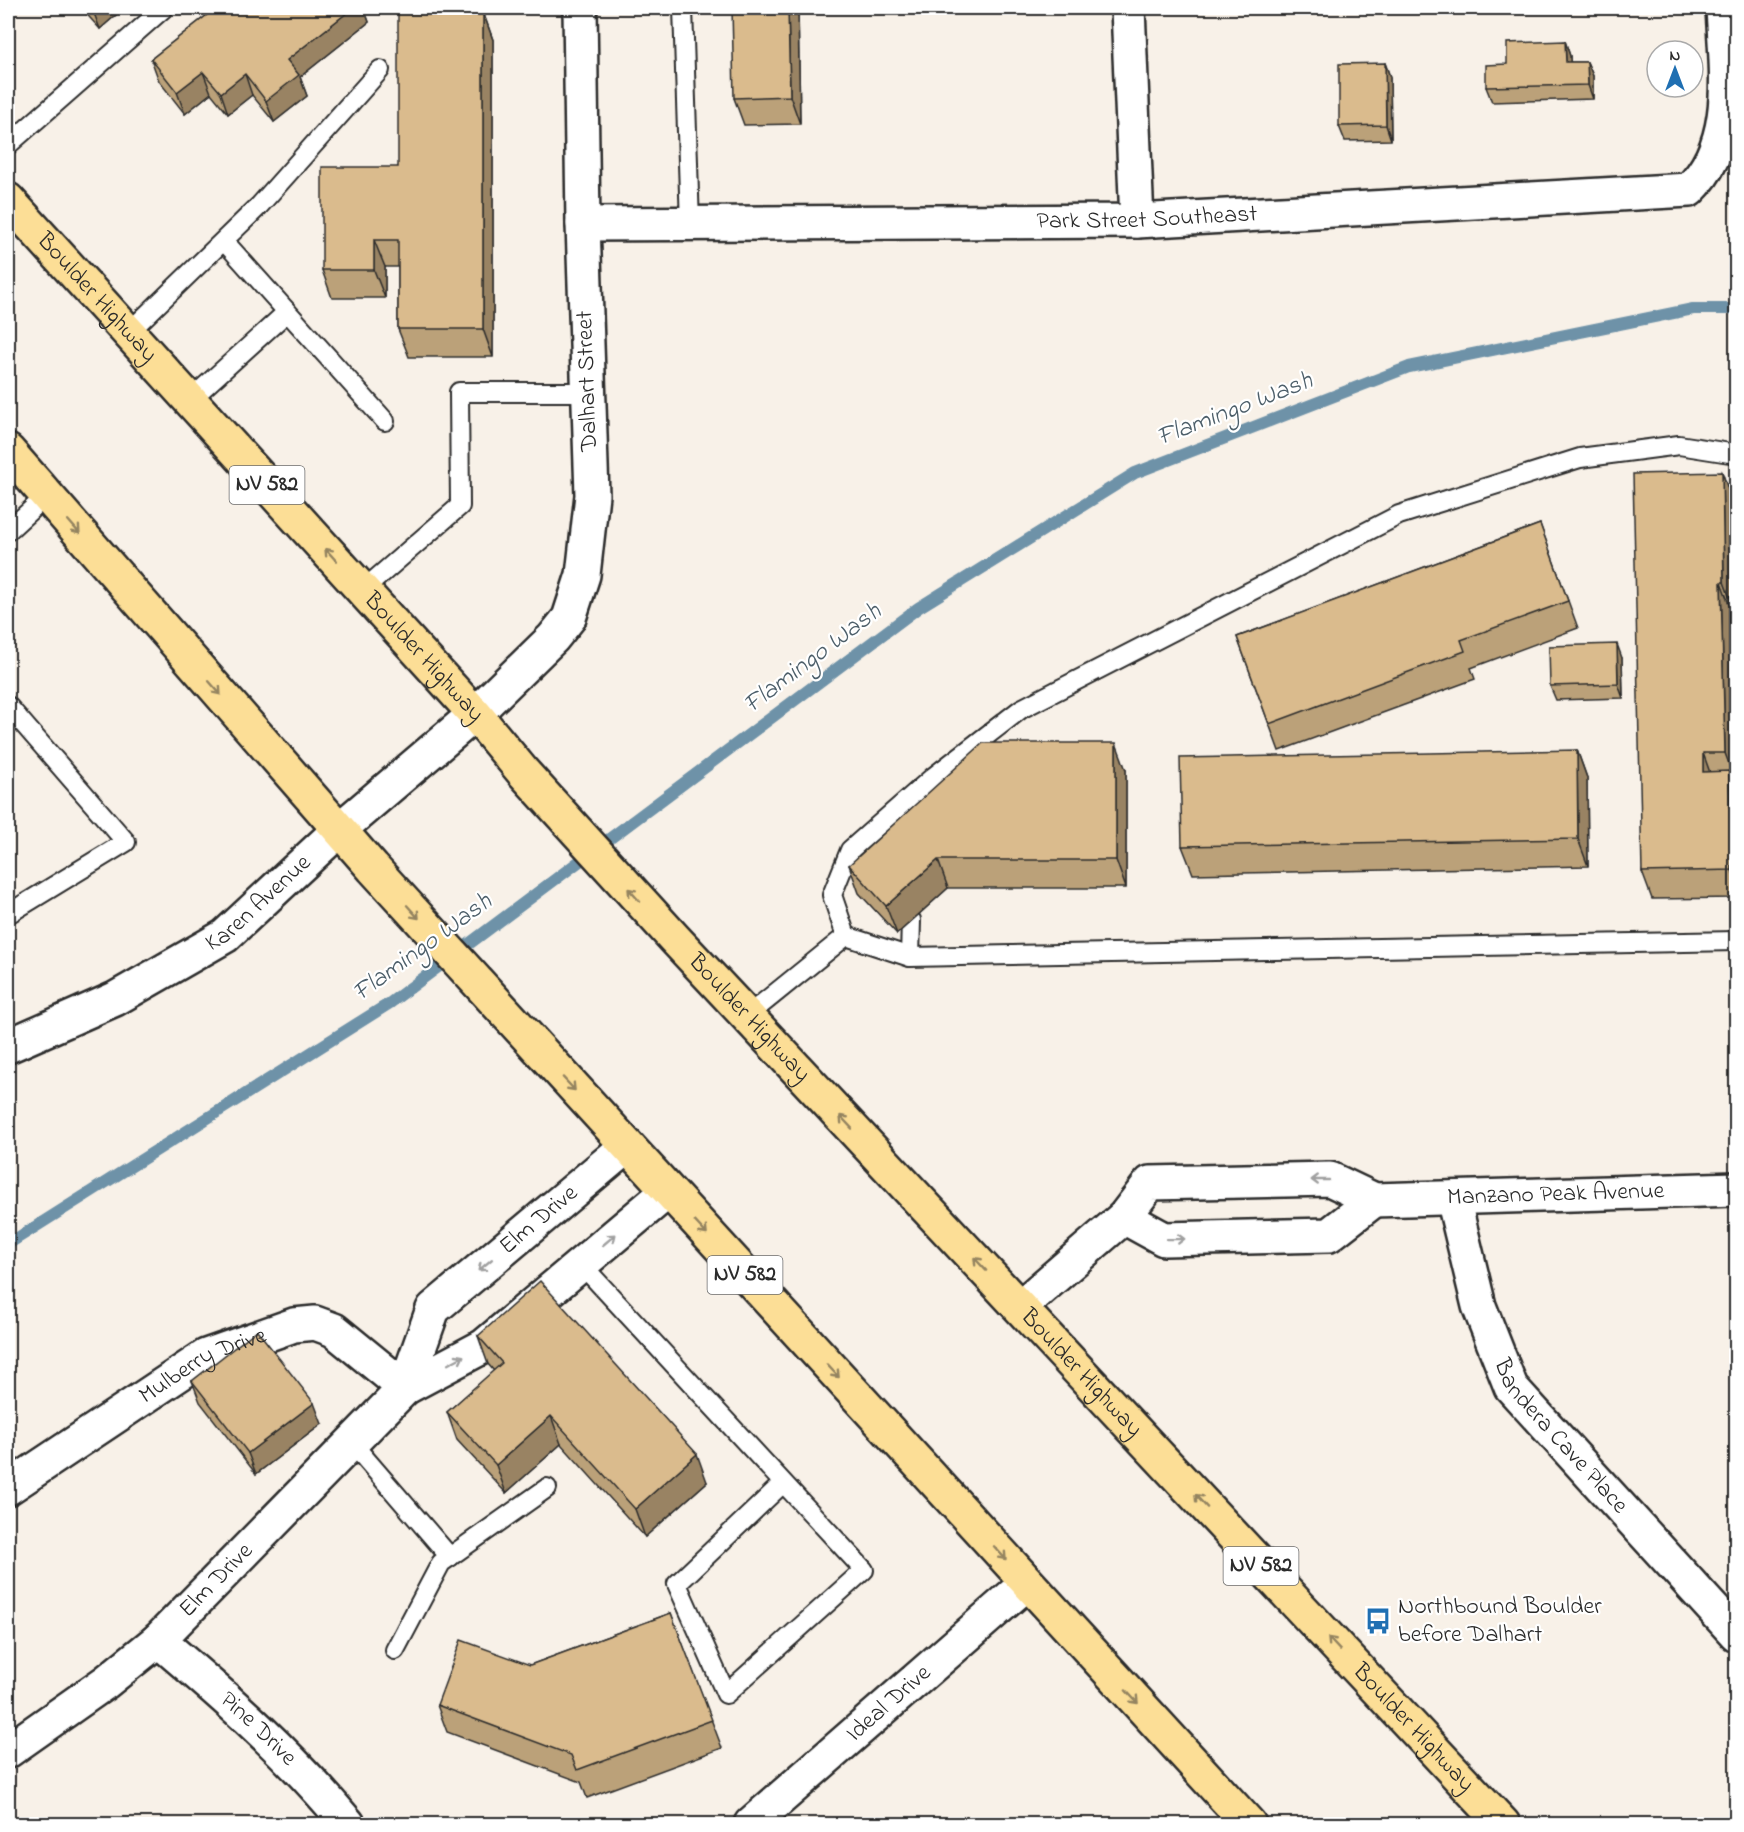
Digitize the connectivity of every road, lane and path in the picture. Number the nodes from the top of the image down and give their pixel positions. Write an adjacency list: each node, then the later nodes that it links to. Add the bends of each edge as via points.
1 (164, 8): 7 (lane)
2 (580, 8): 10 (street, Dalhart Street)
3 (683, 8): 11 (lane)
4 (1128, 8): 9 (street)
5 (1723, 8): 9 (street, Park Street Southeast, via 1727,101 1715,153 1704,176 1689,190)
6 (380, 70): 12 (lane)
7 (8, 145)
8 (8, 200): 14 (main road, Boulder Highway / NV 582)
9 (1137, 221): 11 (street, Park Street Southeast)
10 (583, 224): 11 (street, Park Street Southeast); 15 (street, Dalhart Street)
11 (690, 225)
12 (224, 241): 13 (lane); 14 (lane)
13 (287, 312): 16 (lane); 17 (lane)
14 (128, 333): 16 (main road, Boulder Highway / NV 582)
15 (588, 392): 22 (lane, via 459,392 460,506); 24 (street, Dalhart Street, via 591,495 583,575 569,618)
16 (190, 400): 22 (main road, Boulder Highway / NV 582, one-way to 16)
17 (385, 421)
18 (8, 452): 20 (main road, NV 582)
19 (1737, 454): 26 (lane, via 1679,445 1580,458 1400,515 1021,709 933,777)
20 (46, 496): 21 (lane); 25 (main road, NV 582, one-way to 25)
21 (8, 531)
22 (363, 590): 24 (main road, Boulder Highway / NV 582)
23 (8, 706): 28 (lane, via 126,842)
24 (475, 714): 25 (street, Karen Avenue); 33 (main road, Boulder Highway / NV 582, one-way to 24, via 523,772)
25 (340, 829): 34 (street, Karen Avenue, via 225,936 115,999); 35 (main road, NV 582, one-way to 35)
26 (850, 850): 27 (lane); 30 (lane, via 832,895)
27 (863, 864)
28 (8, 914)
29 (912, 920): 32 (lane)
30 (846, 936): 32 (lane); 33 (lane)
31 (1737, 941): 32 (lane)
32 (910, 957)
33 (747, 1016): 42 (main road, Boulder Highway / NV 582, one-way to 33)
34 (8, 1046)
35 (627, 1146): 37 (main road, NV 582); 43 (street, Elm Drive, one-way to 43, via 433,1309)
36 (1737, 1189): 38 (street, Manzano Peak Avenue)
37 (668, 1191): 41 (street, Elm Drive, one-way to 37); 49 (main road, NV 582, one-way to 49)
38 (1453, 1198): 39 (street, Manzano Peak Avenue); 50 (street, Bandera Cave Place, via 1479,1306 1512,1387)
39 (1374, 1200): 40 (street, one-way to 39, via 1164,1239 1329,1235); 40 (street, Manzano Peak Avenue, one-way to 40, via 1330,1179 1150,1183)
40 (1124, 1217): 42 (street, Manzano Peak Avenue)
41 (581, 1264): 43 (street, Elm Drive, one-way to 41, via 484,1346); 45 (lane)
42 (1020, 1307): 57 (main road, Boulder Highway / NV 582, one-way to 42)
43 (405, 1388): 44 (street, Elm Drive); 46 (street, Mulberry Drive, via 334,1330 315,1323 294,1325 206,1356)
44 (351, 1442): 48 (lane); 51 (street, Elm Drive)
45 (783, 1483): 45 (lane, via 864,1570 726,1694 677,1584)
46 (8, 1488)
47 (547, 1488): 48 (lane)
48 (450, 1557): 52 (lane, via 441,1563)
49 (1027, 1582): 55 (street, Ideal Drive); 56 (main road, NV 582, one-way to 56)
50 (1737, 1634)
51 (158, 1640): 53 (street, Elm Drive, via 106,1682); 54 (street, Pine Drive, via 253,1721 309,1777)
52 (395, 1650)
53 (8, 1750)
54 (348, 1824)
55 (751, 1824)
56 (1249, 1824)
57 (1503, 1824)

